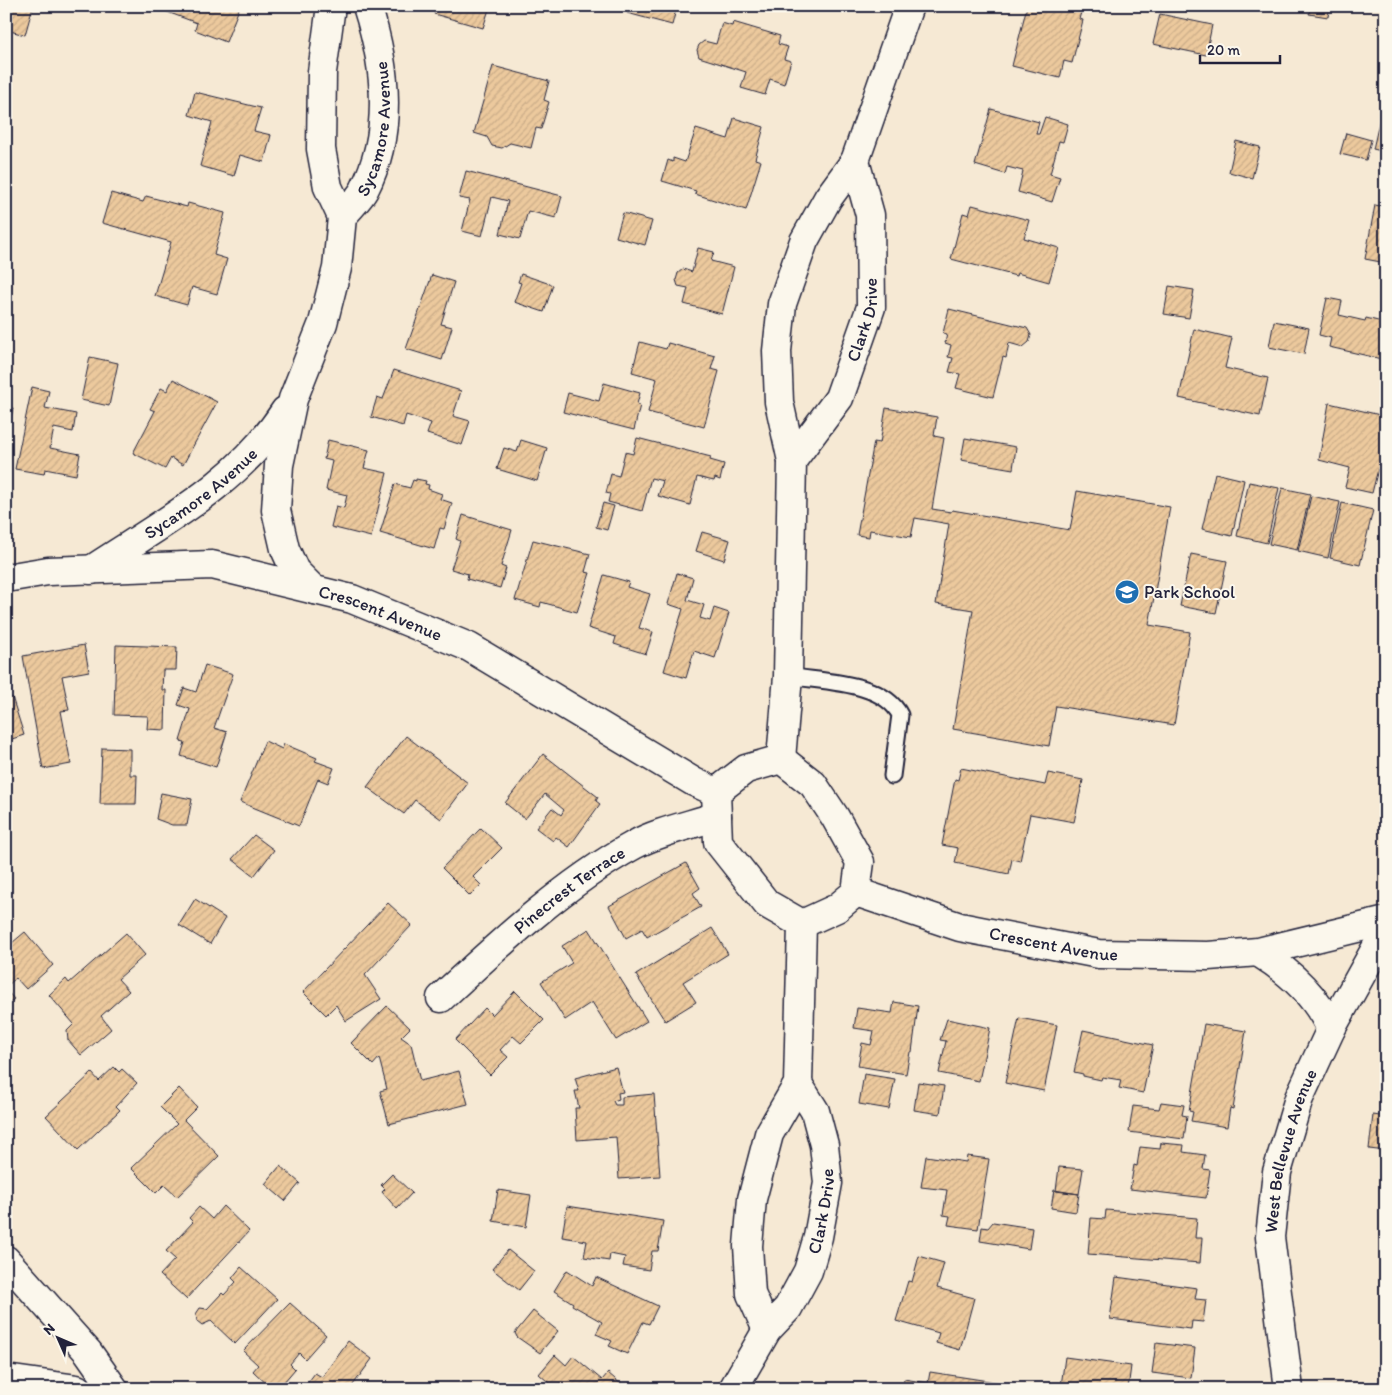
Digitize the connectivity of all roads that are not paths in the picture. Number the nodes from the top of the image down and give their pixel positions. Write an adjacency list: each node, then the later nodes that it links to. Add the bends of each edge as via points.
1 (331, 6): 5 (street, Sycamore Avenue, via 322,72 321,149 328,187)
2 (367, 6): 5 (street, Sycamore Avenue, via 380,51 385,93 381,145 364,190)
3 (909, 6): 4 (street)
4 (855, 161): 7 (street, via 828,198 804,242 782,304 777,351 779,402); 7 (street, Clark Drive, via 870,215 870,307 839,398)
5 (342, 217): 6 (street, Sycamore Avenue, via 337,268 323,323)
6 (293, 399): 8 (street, Sycamore Avenue, via 269,436 232,474 192,505); 10 (street, Sycamore Avenue, via 279,465 276,510 285,549 295,571)
7 (792, 461): 11 (street)
8 (91, 570): 9 (street, Crescent Avenue, via 48,571); 10 (street, Crescent Avenue, via 212,565)
9 (6, 578)
10 (314, 590): 14 (street, Crescent Avenue, via 352,599 468,647 694,782)
11 (788, 676): 12 (street); 13 (lane, via 869,689 896,708 900,715)
12 (781, 759): 14 (street, via 746,769); 15 (street, via 813,784 835,817 860,862)
13 (892, 776)
14 (716, 804): 17 (street, via 718,842 767,904); 20 (street, Pinecrest Terrace, via 589,872 492,951)
15 (856, 892): 17 (street, via 837,908); 19 (street, Crescent Avenue, via 960,927 1099,954 1208,956)
16 (1386, 921): 19 (street, Crescent Avenue)
17 (802, 924): 22 (street)
18 (1386, 930): 21 (street, West Bellevue Avenue)
19 (1258, 952): 21 (street, via 1290,974 1323,1012)
20 (441, 998)
21 (1331, 1029): 29 (street, West Bellevue Avenue, via 1299,1098 1277,1172 1270,1237)
22 (798, 1084): 24 (street, via 769,1134 752,1199 748,1246 751,1294); 24 (street, Clark Drive, via 815,1111 824,1144 828,1183 808,1271 788,1308)
23 (6, 1260): 27 (street, via 88,1352)
24 (767, 1330): 28 (street, Clark Drive)
25 (6, 1379): 26 (street)
26 (77, 1389)
27 (114, 1389)
28 (733, 1389)
29 (1289, 1389)

